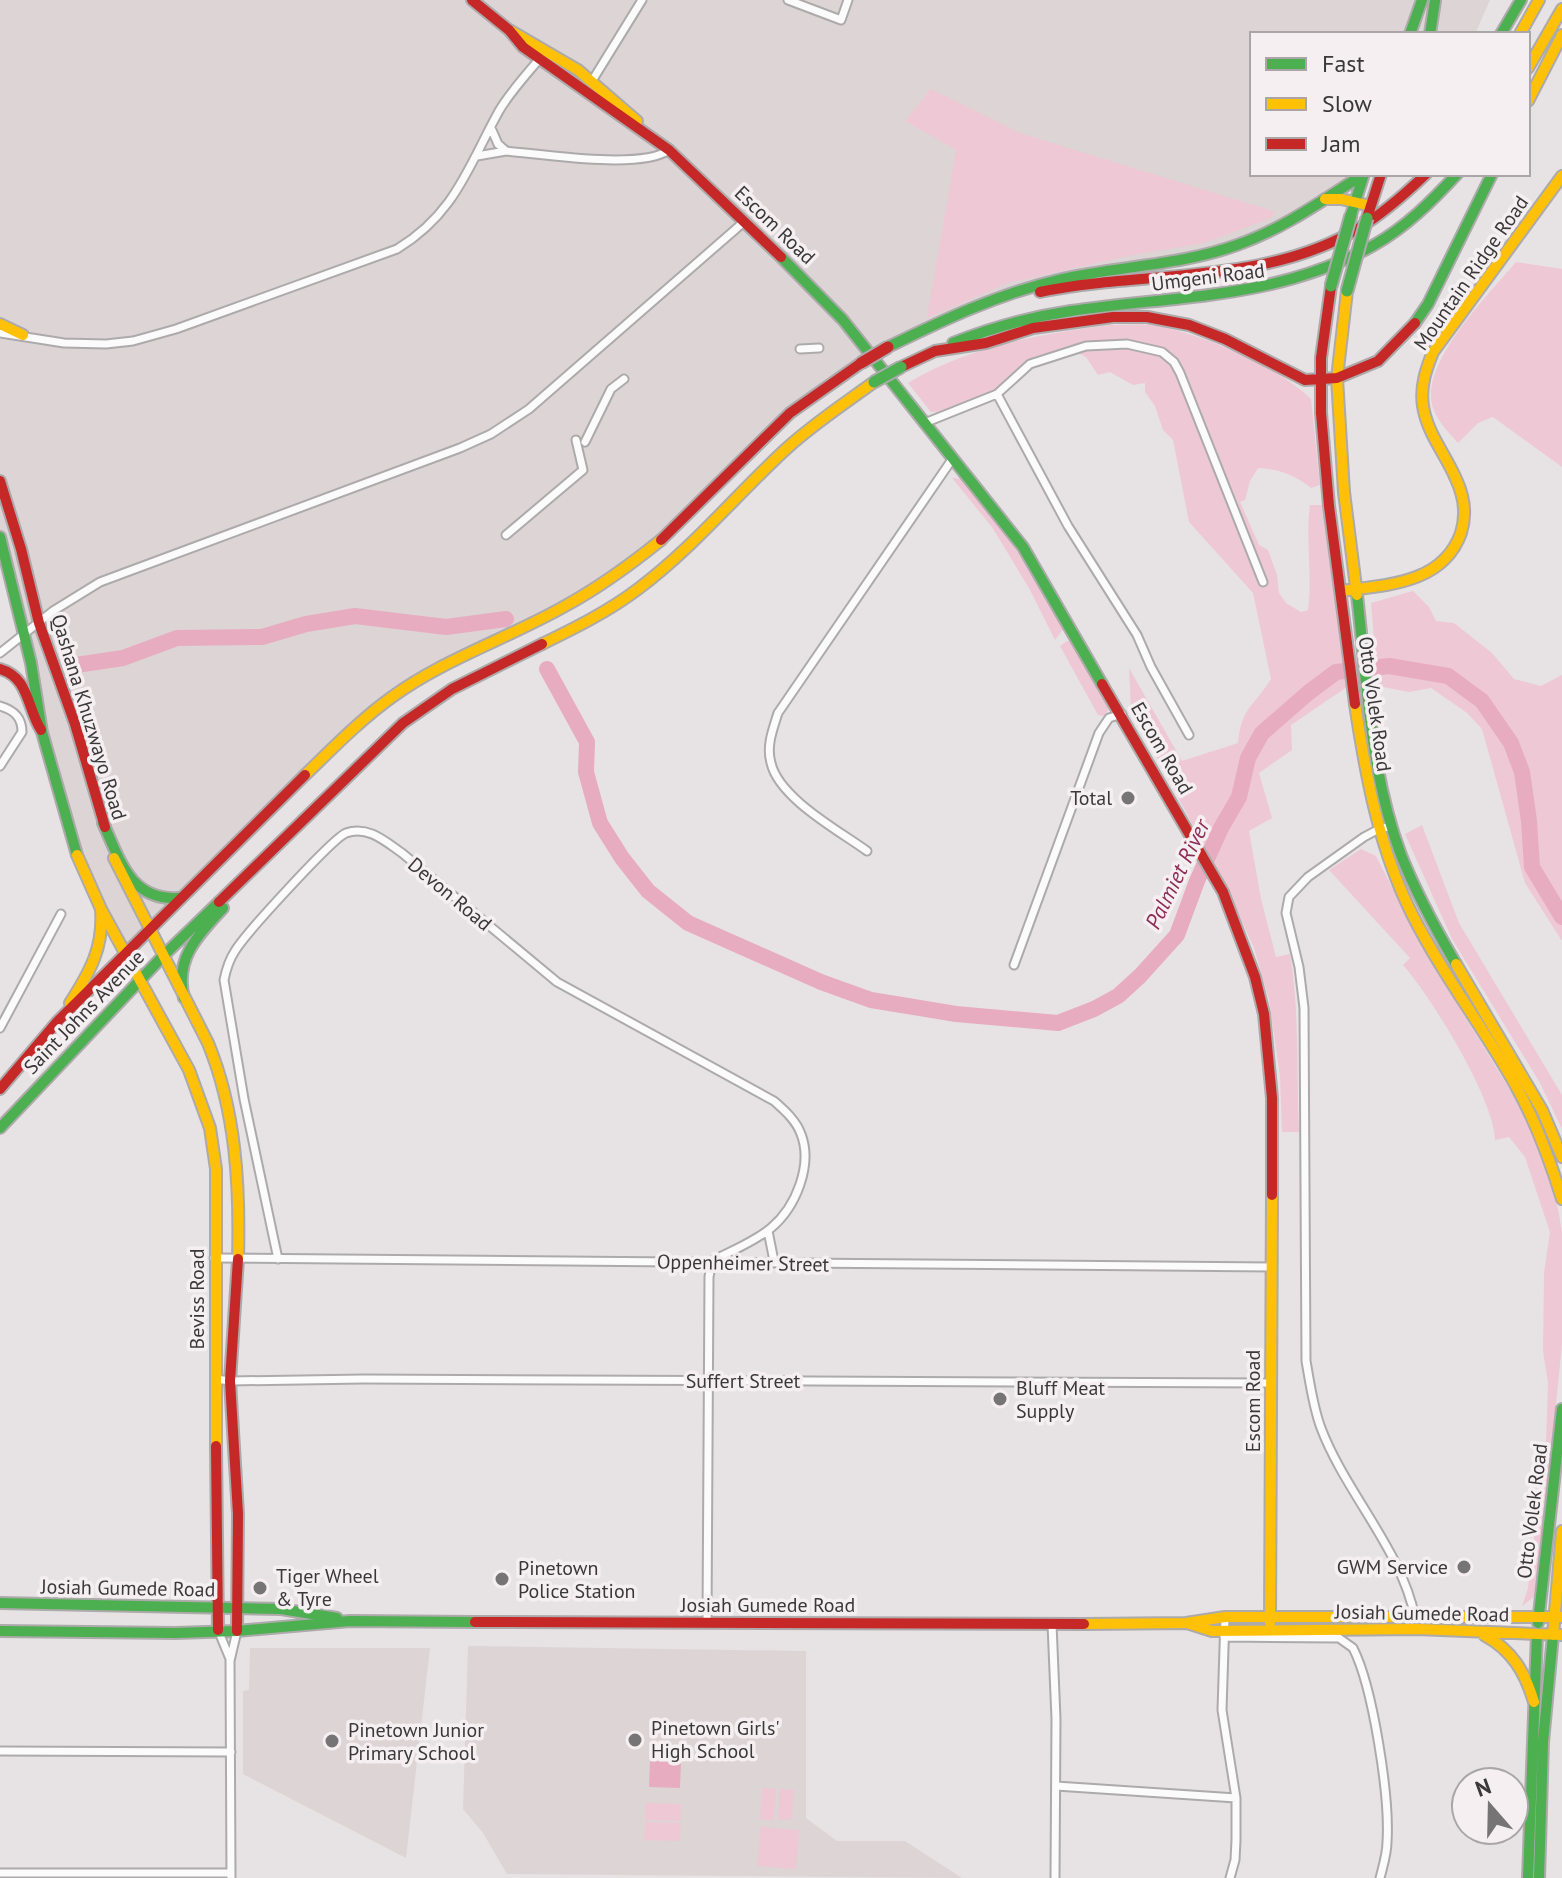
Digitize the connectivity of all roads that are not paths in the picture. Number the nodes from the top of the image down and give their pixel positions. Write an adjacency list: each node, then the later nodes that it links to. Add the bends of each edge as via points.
1 (472, 0): 16 (main road, Escom Road, via 529,39)
2 (642, 0): 18 (street)
3 (788, 0): 4 (street, via 841,20)
4 (848, 0)
5 (1422, 0): 10 (main road)
6 (1435, 0): 11 (main road); 12 (main road)
7 (1521, 0): 13 (main road)
8 (1539, 0): 14 (main road)
9 (1562, 9): 17 (main road)
10 (1411, 32)
11 (1425, 32)
12 (1430, 32)
13 (1502, 32)
14 (1521, 32)
15 (1562, 35): 19 (main road)
16 (542, 55): 18 (main road, Escom Road); 20 (street); 21 (main road, Escom Road)
17 (1530, 65)
18 (592, 81): 21 (main road, Escom Road)
19 (1530, 97)
20 (491, 127): 23 (street); 24 (street)
21 (648, 133): 22 (main road, Escom Road)
22 (669, 150): 23 (street, via 656,158 612,160); 35 (main road, Escom Road)
23 (506, 151): 24 (street)
24 (477, 156): 39 (street, via 434,223 384,255 133,341 64,343)
25 (1361, 176): 32 (main road)
26 (1363, 176): 33 (main road, Otto Volek Road)
27 (1380, 176): 34 (main road, Otto Volek Road)
28 (1424, 176): 36 (main road, Umgeni Road, via 1361,228 1297,256 1229,271 1046,291)
29 (1455, 176): 42 (main road, Umgeni Road, via 1391,236 1310,277 1209,297 1041,316)
30 (1491, 176): 43 (main road, via 1411,328 1378,361)
31 (1562, 176): 55 (main road, Mountain Ridge Road, via 1433,352 1425,371 1425,414 1453,471 1466,514 1458,540 1423,575)
32 (1325, 199): 33 (main road); 36 (main road, via 1235,246 1053,281 967,308)
33 (1356, 202): 34 (main road); 45 (main road, Otto Volek Road, bridge, via 1331,286)
34 (1369, 212): 43 (main road, Otto Volek Road, bridge, via 1347,291)
35 (745, 221): 47 (main road, Escom Road, via 830,304); 57 (street, via 506,425 460,448 100,582)
36 (949, 319): 71 (main road, Saint Johns Avenue, bridge, via 888,347 790,413 665,537 616,576 433,672 372,712)
37 (0, 324): 39 (main road)
38 (0, 333): 39 (street)
39 (23, 335)
40 (819, 348): 41 (street)
41 (800, 349)
42 (935, 351): 45 (main road, via 1054,324 1147,317 1189,325 1288,373); 70 (main road, bridge, via 874,382 818,422 646,584 586,622 452,689 403,723)
43 (1337, 378): 45 (main road); 55 (main road, Otto Volek Road)
44 (624, 379): 49 (street, via 611,389)
45 (1320, 380): 56 (main road, Otto Volek Road)
46 (997, 394): 47 (street); 54 (street, via 1030,364 1086,346 1127,344 1168,356 1180,373); 64 (street)
47 (927, 422): 50 (main road, Escom Road)
48 (576, 440): 52 (street, via 583,470)
49 (585, 442)
50 (953, 458): 62 (main road, Escom Road, via 1023,547); 69 (street, via 778,713 770,742 777,780)
51 (0, 481): 57 (main road, Qashana Khuzwayo Road)
52 (506, 535)
53 (0, 537): 58 (main road, Qashana Khuzwayo Road)
54 (1263, 582)
55 (1356, 588): 56 (main road, Mountain Ridge Road); 67 (main road, Otto Volek Road, via 1378,770)
56 (1341, 591): 68 (main road, Otto Volek Road, via 1365,769)
57 (39, 623): 58 (street); 66 (main road, Qashana Khuzwayo Road)
58 (24, 635): 59 (street); 63 (main road, Qashana Khuzwayo Road)
59 (0, 653)
60 (0, 669): 63 (main road, via 19,678)
61 (0, 706): 65 (street, via 15,712 22,732)
62 (1122, 714): 77 (street, via 1109,718 1099,733); 92 (main road, Escom Road, via 1223,892 1255,977 1272,1098)
63 (42, 732): 72 (main road, Qashana Khuzwayo Road, via 79,863)
64 (1189, 735)
65 (0, 766)
66 (103, 823): 71 (main road, via 136,887 154,898); 74 (main road, Qashana Khuzwayo Road, via 119,872)
67 (1392, 826): 68 (street); 84 (main road, Otto Volek Road, via 1425,912 1542,1110)
68 (1379, 829): 85 (main road, Otto Volek Road, via 1413,917 1533,1114); 105 (street, via 1295,887 1286,913 1304,1008 1306,1361 1320,1427 1404,1582)
69 (867, 851)
70 (263, 859): 76 (main road, Saint Johns Avenue); 79 (main road, via 187,950 179,980)
71 (179, 898): 74 (main road, Saint Johns Avenue)
72 (101, 909): 75 (main road, Qashana Khuzwayo Road); 80 (main road, via 99,956)
73 (61, 914): 81 (street)
74 (148, 931): 75 (main road, Saint Johns Avenue); 76 (main road, Qashana Khuzwayo Road)
75 (126, 954): 78 (main road, Beviss Road); 80 (main road, Saint Johns Avenue)
76 (162, 957): 78 (main road, Saint Johns Avenue); 79 (main road, Beviss Road)
77 (1014, 965)
78 (141, 979): 83 (main road, Saint Johns Avenue); 87 (main road, Beviss Road, via 189,1070 210,1128 216,1169)
79 (184, 998): 88 (main road, Beviss Road, via 219,1070 231,1120 238,1173)
80 (57, 1022): 82 (main road, Saint Johns Avenue)
81 (0, 1028)
82 (0, 1089)
83 (0, 1128)
84 (1562, 1157)
85 (1562, 1199)
86 (768, 1231): 89 (street, Devon Road, via 794,1201 801,1179 806,1150 791,1117 734,1077 557,982 402,853 361,831 345,834 327,849 241,943 226,971 225,993 244,1099); 90 (street, Devon Road); 91 (street)
87 (214, 1258): 88 (street, Oppenheimer Street); 93 (main road, Beviss Road)
88 (238, 1259): 89 (street, Oppenheimer Street); 94 (main road, Beviss Road)
89 (278, 1259): 90 (street, Oppenheimer Street)
90 (712, 1261): 91 (street, Oppenheimer Street); 95 (street)
91 (774, 1261): 92 (street, Oppenheimer Street)
92 (1272, 1267): 96 (main road, Escom Road)
93 (216, 1379): 94 (street, Suffert Street); 100 (main road, Beviss Road)
94 (230, 1381): 95 (street, Suffert Street); 101 (main road, Beviss Road)
95 (709, 1381): 96 (street, Suffert Street); 107 (street)
96 (1271, 1383): 109 (main road, Escom Road)
97 (1562, 1409): 102 (main road, Otto Volek Road)
98 (1562, 1531): 104 (main road, Otto Volek Road)
99 (0, 1603): 100 (main road, Josiah Gumede Road)
100 (218, 1608): 101 (main road, Josiah Gumede Road); 111 (main road, Beviss Road)
101 (237, 1608): 106 (main road, Josiah Gumede Road, via 317,1613); 113 (main road, Beviss Road)
102 (1538, 1616): 104 (main road, Josiah Gumede Road); 105 (main road, Josiah Gumede Road); 116 (main road, Otto Volek Road)
103 (1225, 1617): 108 (main road, Josiah Gumede Road); 109 (main road, Josiah Gumede Road); 115 (street)
104 (1558, 1617): 117 (main road, Otto Volek Road)
105 (1415, 1618): 109 (main road, Josiah Gumede Road)
106 (350, 1621): 107 (main road, Josiah Gumede Road); 113 (main road, Josiah Gumede Road)
107 (707, 1622): 110 (main road, Josiah Gumede Road)
108 (1186, 1623): 110 (main road, Josiah Gumede Road); 115 (main road, Josiah Gumede Road)
109 (1270, 1623): 114 (main road, Josiah Gumede Road); 115 (main road, Josiah Gumede Road)
110 (1052, 1624): 122 (street)
111 (218, 1630): 112 (main road, Josiah Gumede Road); 113 (main road, Josiah Gumede Road); 118 (street, Beviss Road)
112 (0, 1631)
113 (237, 1631): 118 (street, Beviss Road)
114 (1478, 1632): 116 (main road, Josiah Gumede Road); 119 (main road, via 1497,1641 1518,1662)
115 (1224, 1634): 123 (street, via 1222,1710); 128 (street, via 1339,1638 1353,1648 1378,1738 1387,1826)
116 (1537, 1634): 117 (main road, Josiah Gumede Road); 119 (main road, Otto Volek Road)
117 (1557, 1635): 130 (main road, Otto Volek Road, via 1543,1742)
118 (230, 1661): 121 (street, Beviss Road)
119 (1534, 1702): 129 (main road, Otto Volek Road)
120 (0, 1751): 121 (street)
121 (231, 1752): 125 (street, Beviss Road)
122 (1056, 1786): 123 (street); 126 (street)
123 (1236, 1798): 127 (street)
124 (0, 1873): 125 (street)
125 (231, 1875)
126 (1055, 1878)
127 (1230, 1878)
128 (1380, 1878)
129 (1528, 1878)
130 (1539, 1878)

